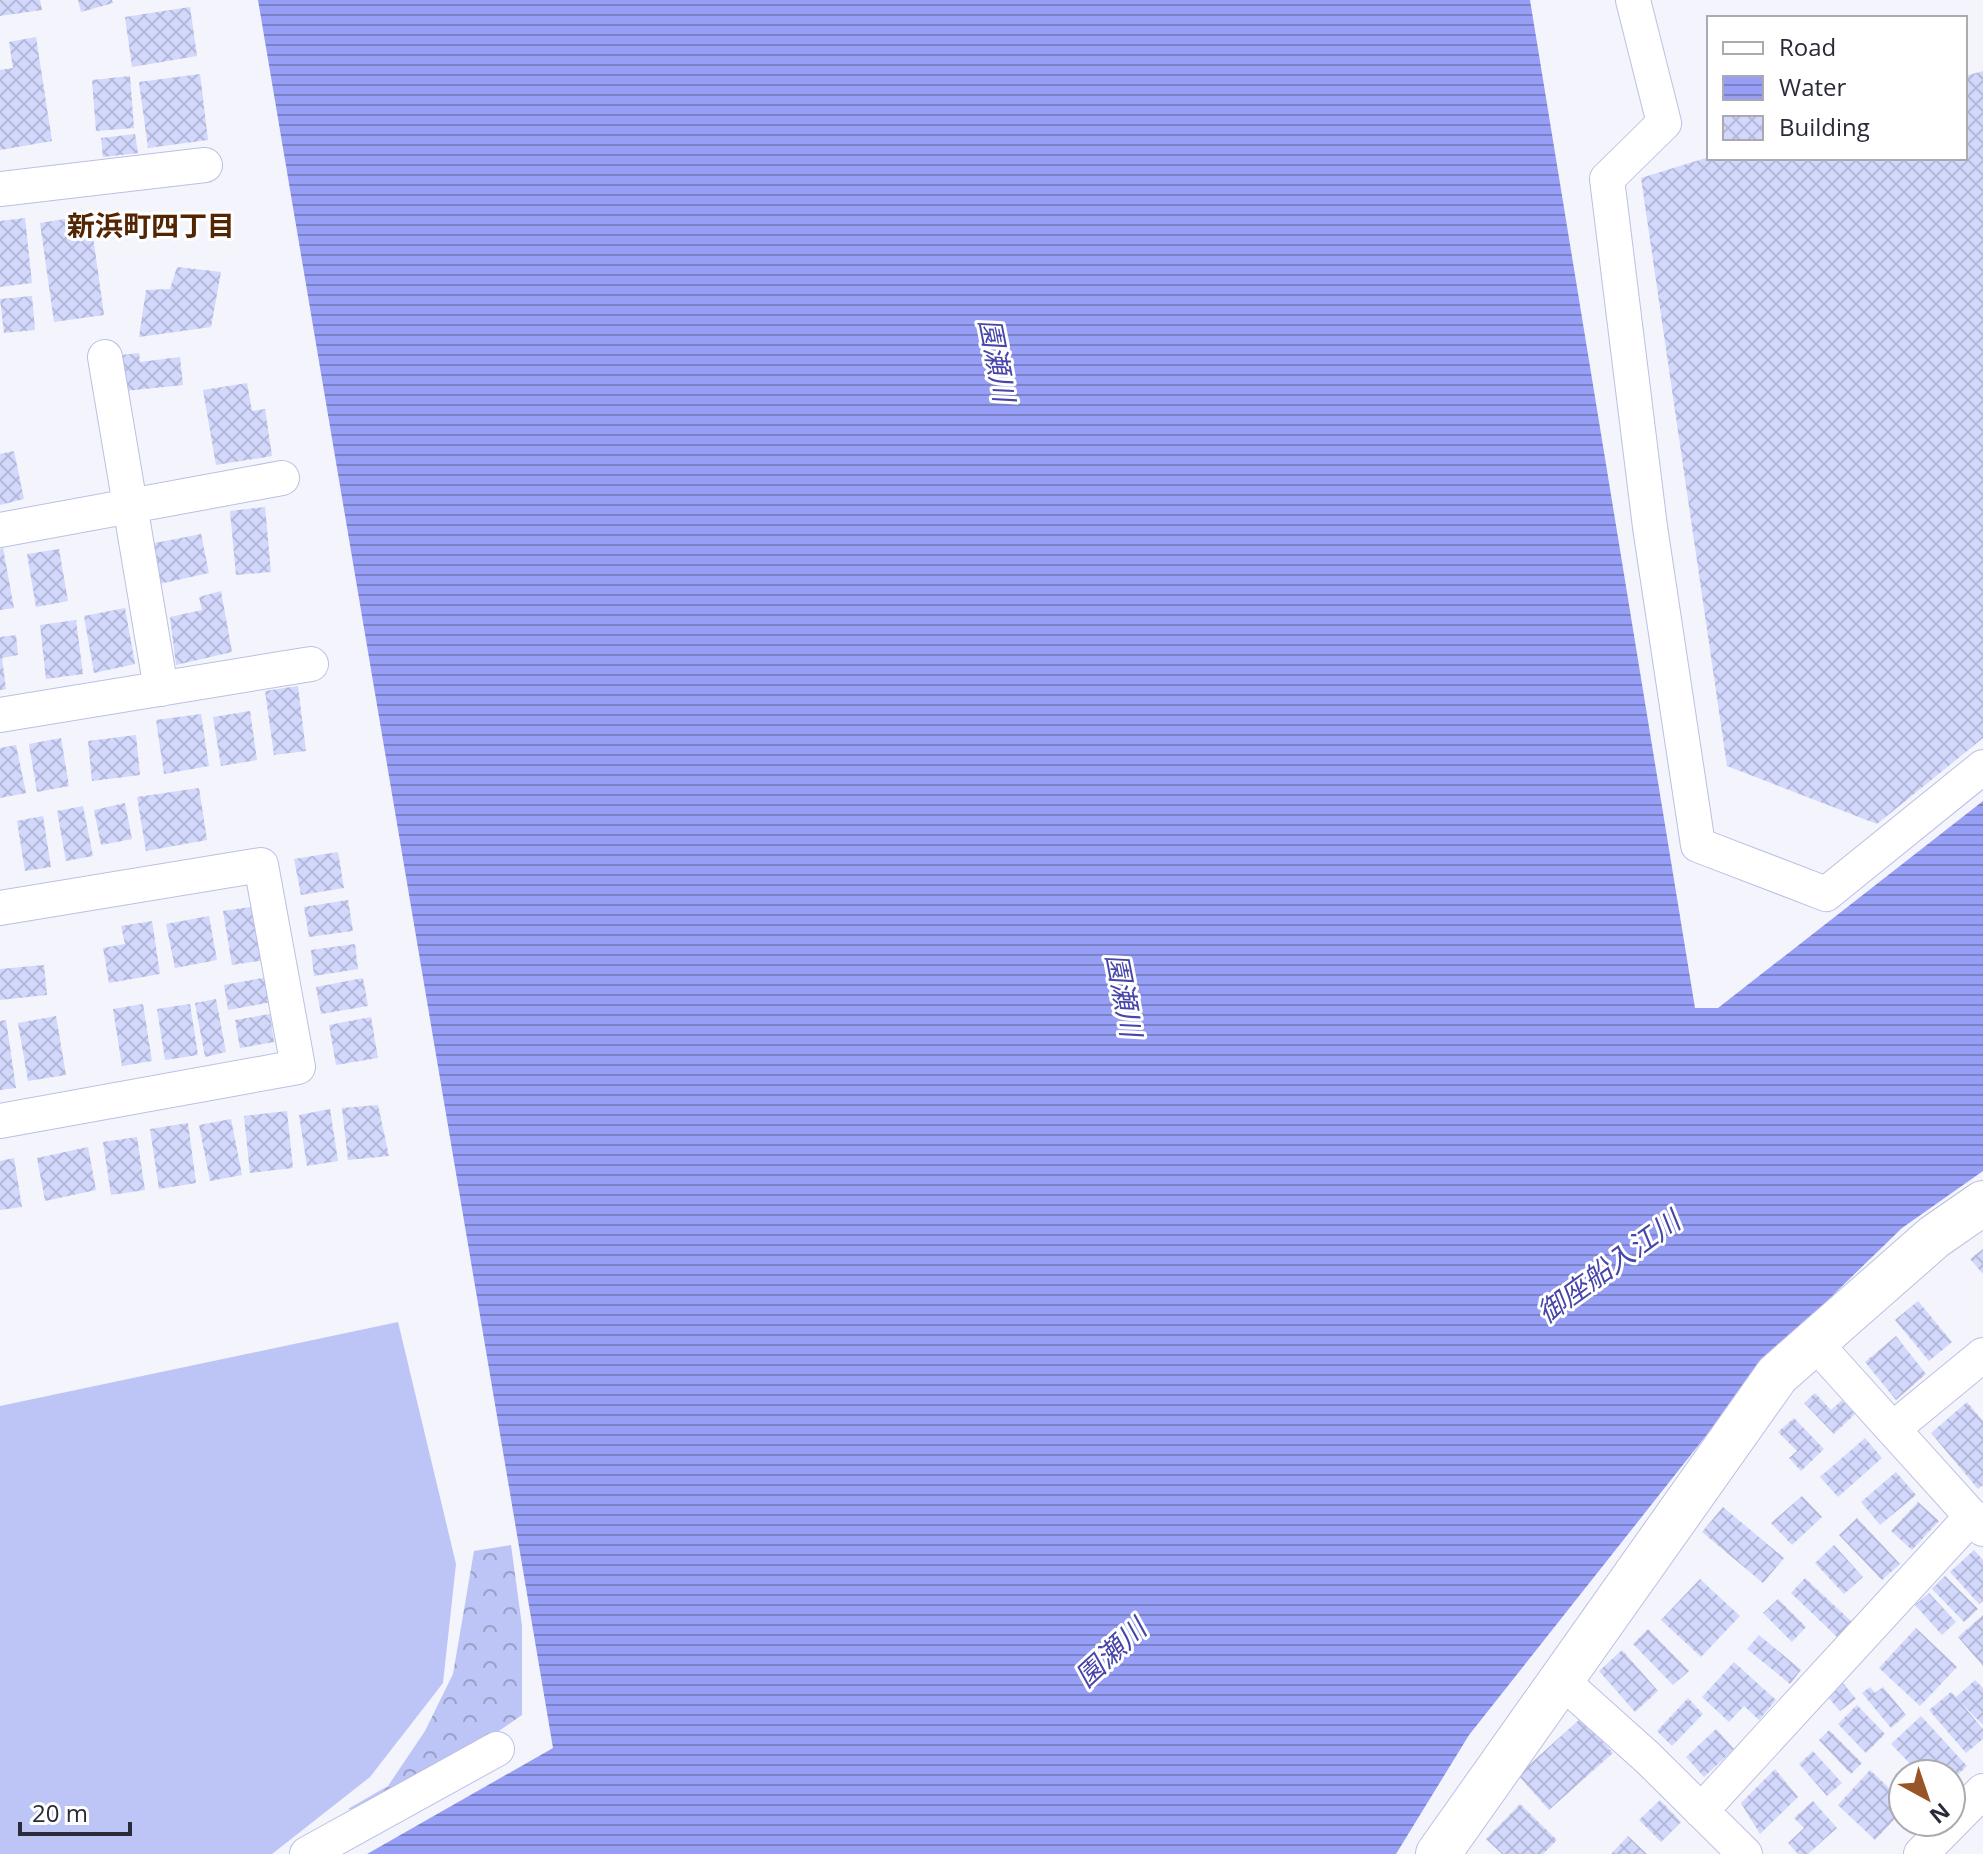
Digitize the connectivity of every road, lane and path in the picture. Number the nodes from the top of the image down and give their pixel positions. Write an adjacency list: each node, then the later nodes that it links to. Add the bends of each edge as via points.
1 (1633, 0): 11 (street, via 1664,123 1607,179 1650,527 1698,845 1826,894)
2 (205, 165): 3 (street)
3 (0, 189)
4 (105, 357): 6 (street)
5 (282, 478): 6 (street)
6 (128, 507): 7 (street); 9 (street)
7 (0, 530)
8 (311, 664): 9 (street)
9 (161, 689): 10 (street)
10 (0, 715)
11 (1983, 767)
12 (0, 908): 13 (street, via 261,865 298,1067)
13 (0, 1121)
14 (1983, 1203): 15 (street, via 1934,1237)
15 (1814, 1342): 17 (street); 19 (street, via 1777,1375)
16 (1983, 1355): 17 (street)
17 (1894, 1428): 18 (street)
18 (1977, 1523): 22 (street)
19 (1561, 1680): 22 (street); 23 (street)
20 (497, 1749): 24 (street)
21 (1983, 1791): 26 (street)
22 (1701, 1811): 25 (street)
23 (1444, 1852)
24 (307, 1854)
25 (1745, 1854)
26 (1921, 1854)

